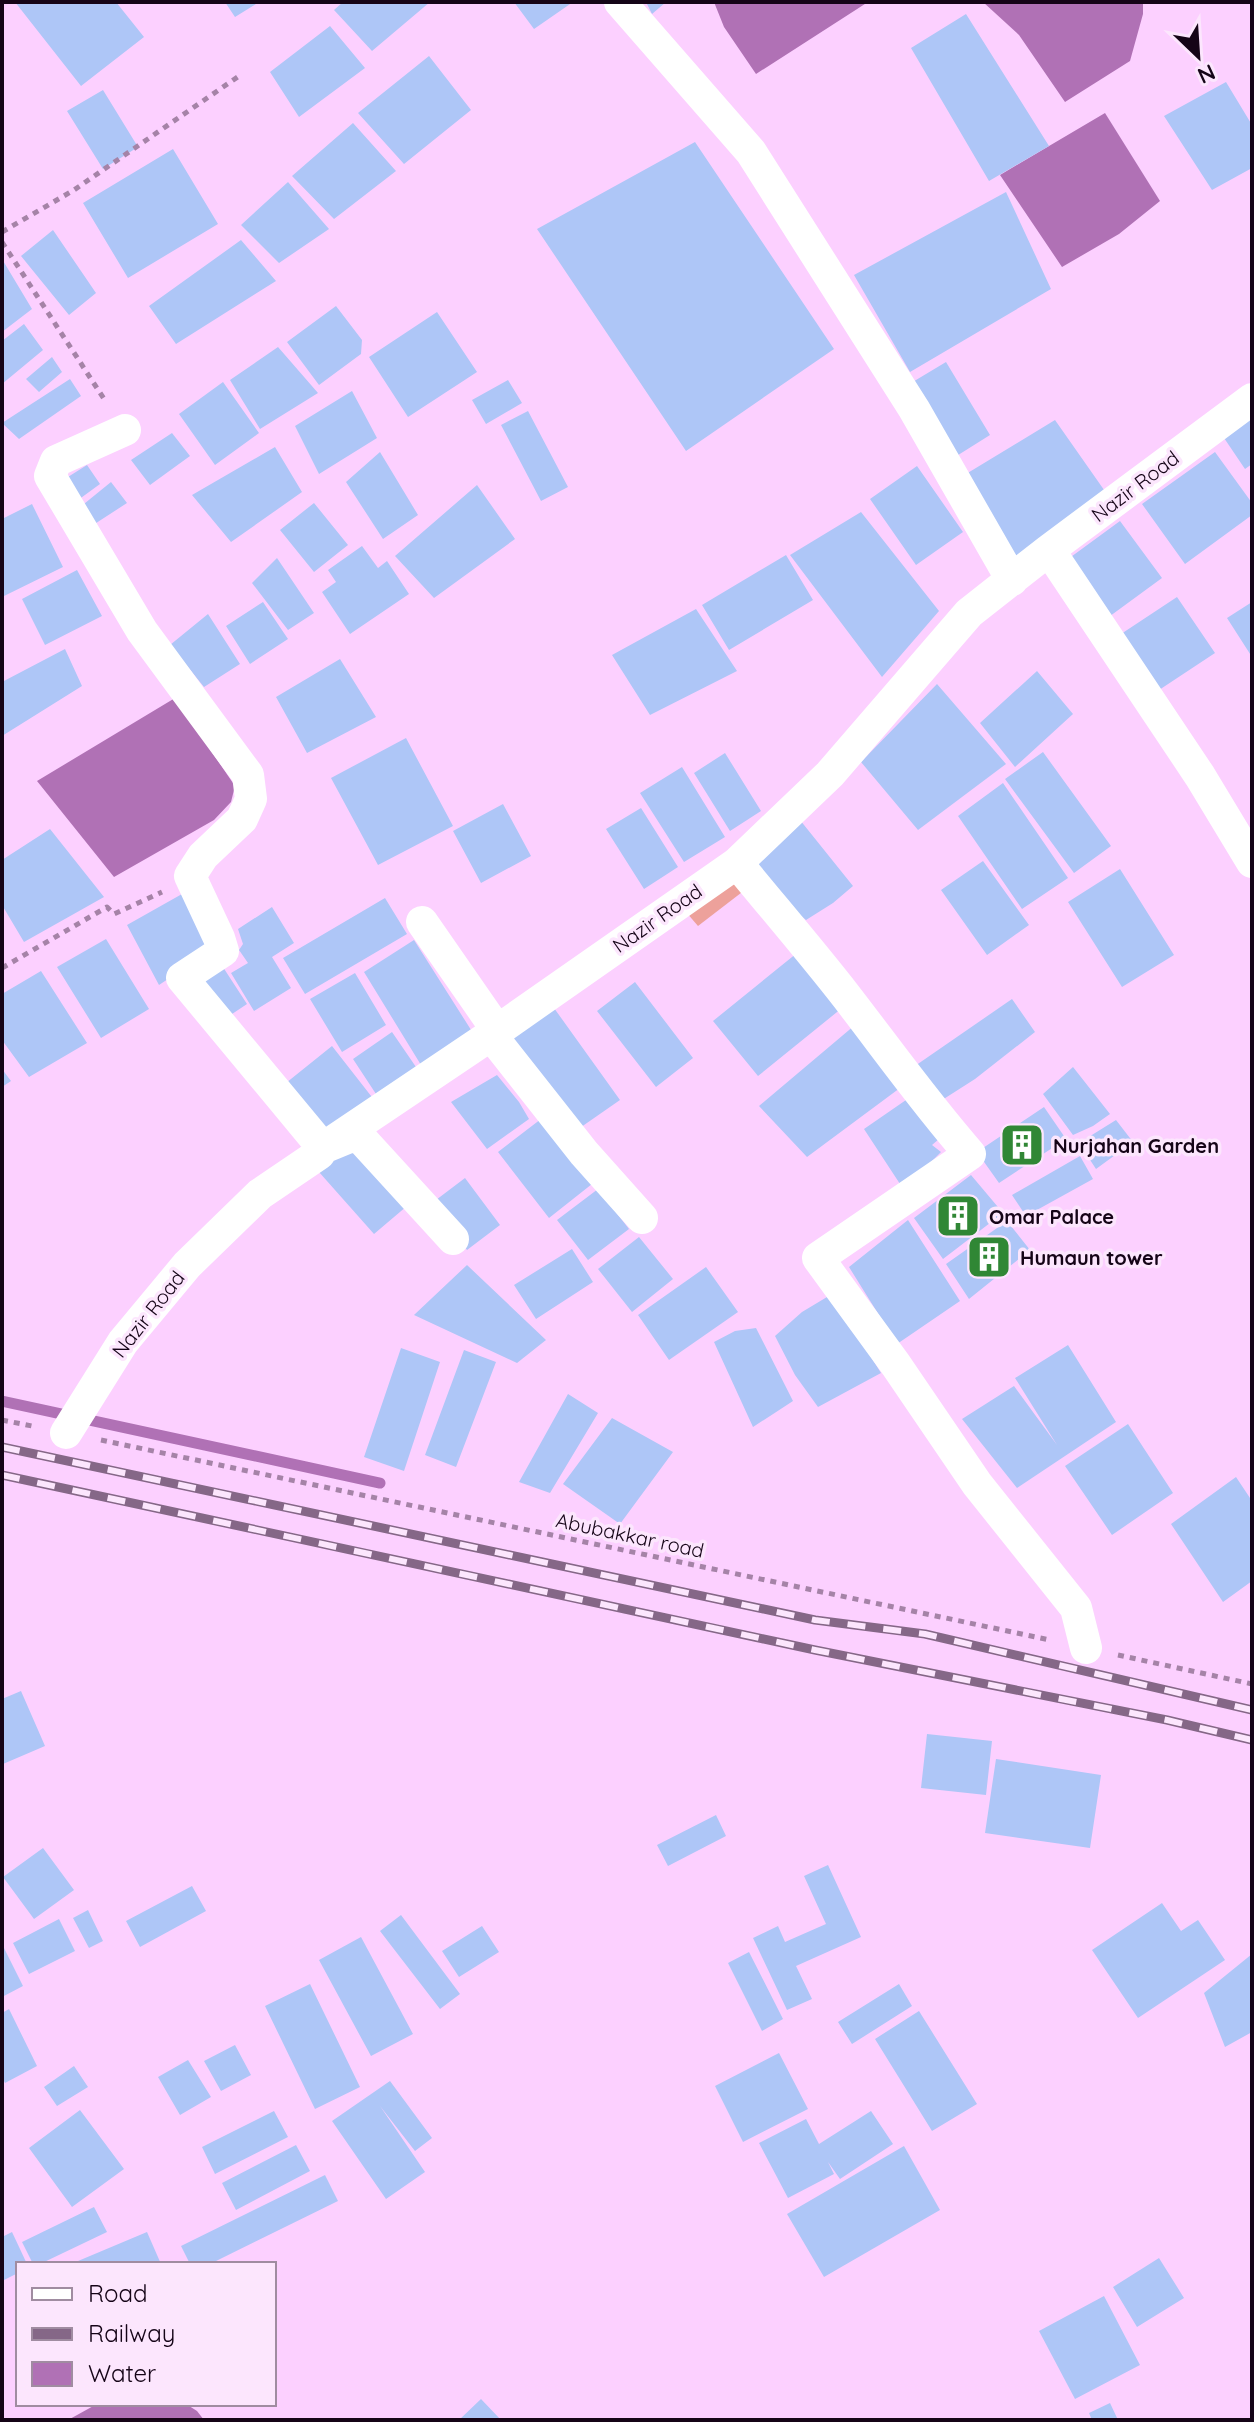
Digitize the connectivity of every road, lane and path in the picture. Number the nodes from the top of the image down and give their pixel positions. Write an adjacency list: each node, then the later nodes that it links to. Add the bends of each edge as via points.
1 (620, 2): 8 (street, via 751,152 914,409)
2 (239, 76): 3 (path, via 74,190)
3 (2, 232)
4 (2, 242): 6 (path)
5 (1252, 399): 7 (street, Nazir Road)
6 (125, 430): 11 (street, via 56,461 50,476 142,631 248,775 251,799 242,819)
7 (1049, 550): 8 (street, Nazir Road); 9 (street)
8 (1012, 580): 10 (street, Nazir Road, via 969,613 830,774)
9 (1252, 862)
10 (737, 863): 14 (street, Nazir Road); 20 (street, via 970,1154 818,1258 977,1484 1076,1608)
11 (190, 876): 13 (path, via 114,914 107,907); 15 (street, via 223,951 182,978)
12 (422, 922): 14 (street)
13 (2, 968)
14 (494, 1032): 15 (street, Nazir Road); 16 (street, via 584,1153)
15 (323, 1148): 17 (street, via 357,1134); 19 (street, Nazir Road, via 260,1194 187,1265 123,1342)
16 (642, 1218)
17 (453, 1239)
18 (2, 1420): 19 (path, Abubakkar road)
19 (66, 1433): 20 (path, Abubakkar road)
20 (1086, 1648): 21 (path, Abubakkar road)
21 (1252, 1684)

